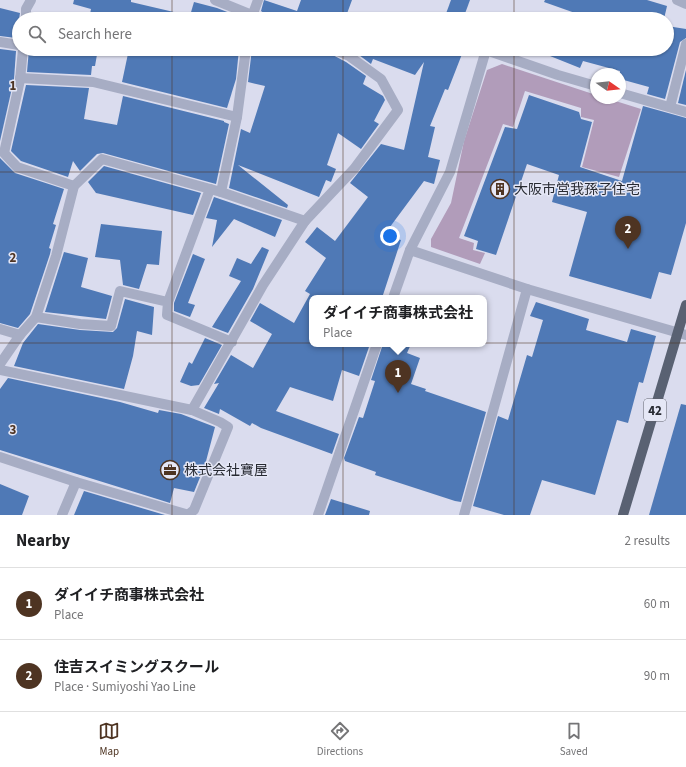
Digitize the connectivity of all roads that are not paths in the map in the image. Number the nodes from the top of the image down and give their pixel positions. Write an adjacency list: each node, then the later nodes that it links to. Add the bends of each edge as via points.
1 (32, 0): 6 (street)
2 (215, 0): 7 (street)
3 (258, 0): 8 (street)
4 (677, 0): 5 (street)
5 (686, 4)
6 (26, 12)
7 (240, 12)
8 (253, 12)
9 (0, 42): 10 (street)
10 (12, 44)
11 (686, 44): 20 (street)
12 (22, 56): 17 (street)
13 (245, 56): 22 (street)
14 (349, 56): 27 (street, via 381,79 398,110 354,169)
15 (484, 56): 28 (street, via 450,172)
16 (503, 56): 18 (street)
17 (20, 78): 22 (street, via 93,82); 23 (street)
18 (590, 84)
19 (626, 95): 20 (street)
20 (670, 107): 21 (street)
21 (686, 112)
22 (237, 117): 26 (street)
23 (3, 143): 24 (street, via 4,153 17,167)
24 (74, 186): 25 (street, via 102,159); 33 (street, via 56,256)
25 (210, 189): 26 (street); 31 (street)
26 (221, 192): 27 (street)
27 (305, 221): 37 (street, via 263,285)
28 (410, 250): 29 (street); 30 (street)
29 (527, 289): 35 (street); 47 (street)
30 (394, 295)
31 (168, 302): 33 (street, via 120,291 111,326); 37 (street, via 167,316)
32 (686, 304): 35 (main road, 42)
33 (36, 317): 36 (street)
34 (0, 329): 36 (street)
35 (682, 334): 48 (main road, 42)
36 (20, 335): 39 (street)
37 (232, 342): 41 (street)
38 (376, 347): 46 (street)
39 (0, 364)
40 (0, 370): 41 (street)
41 (192, 410): 45 (street, via 228,427)
42 (0, 457): 43 (street)
43 (76, 482): 44 (street); 45 (street)
44 (62, 515)
45 (190, 515)
46 (318, 515)
47 (464, 515)
48 (623, 515)

